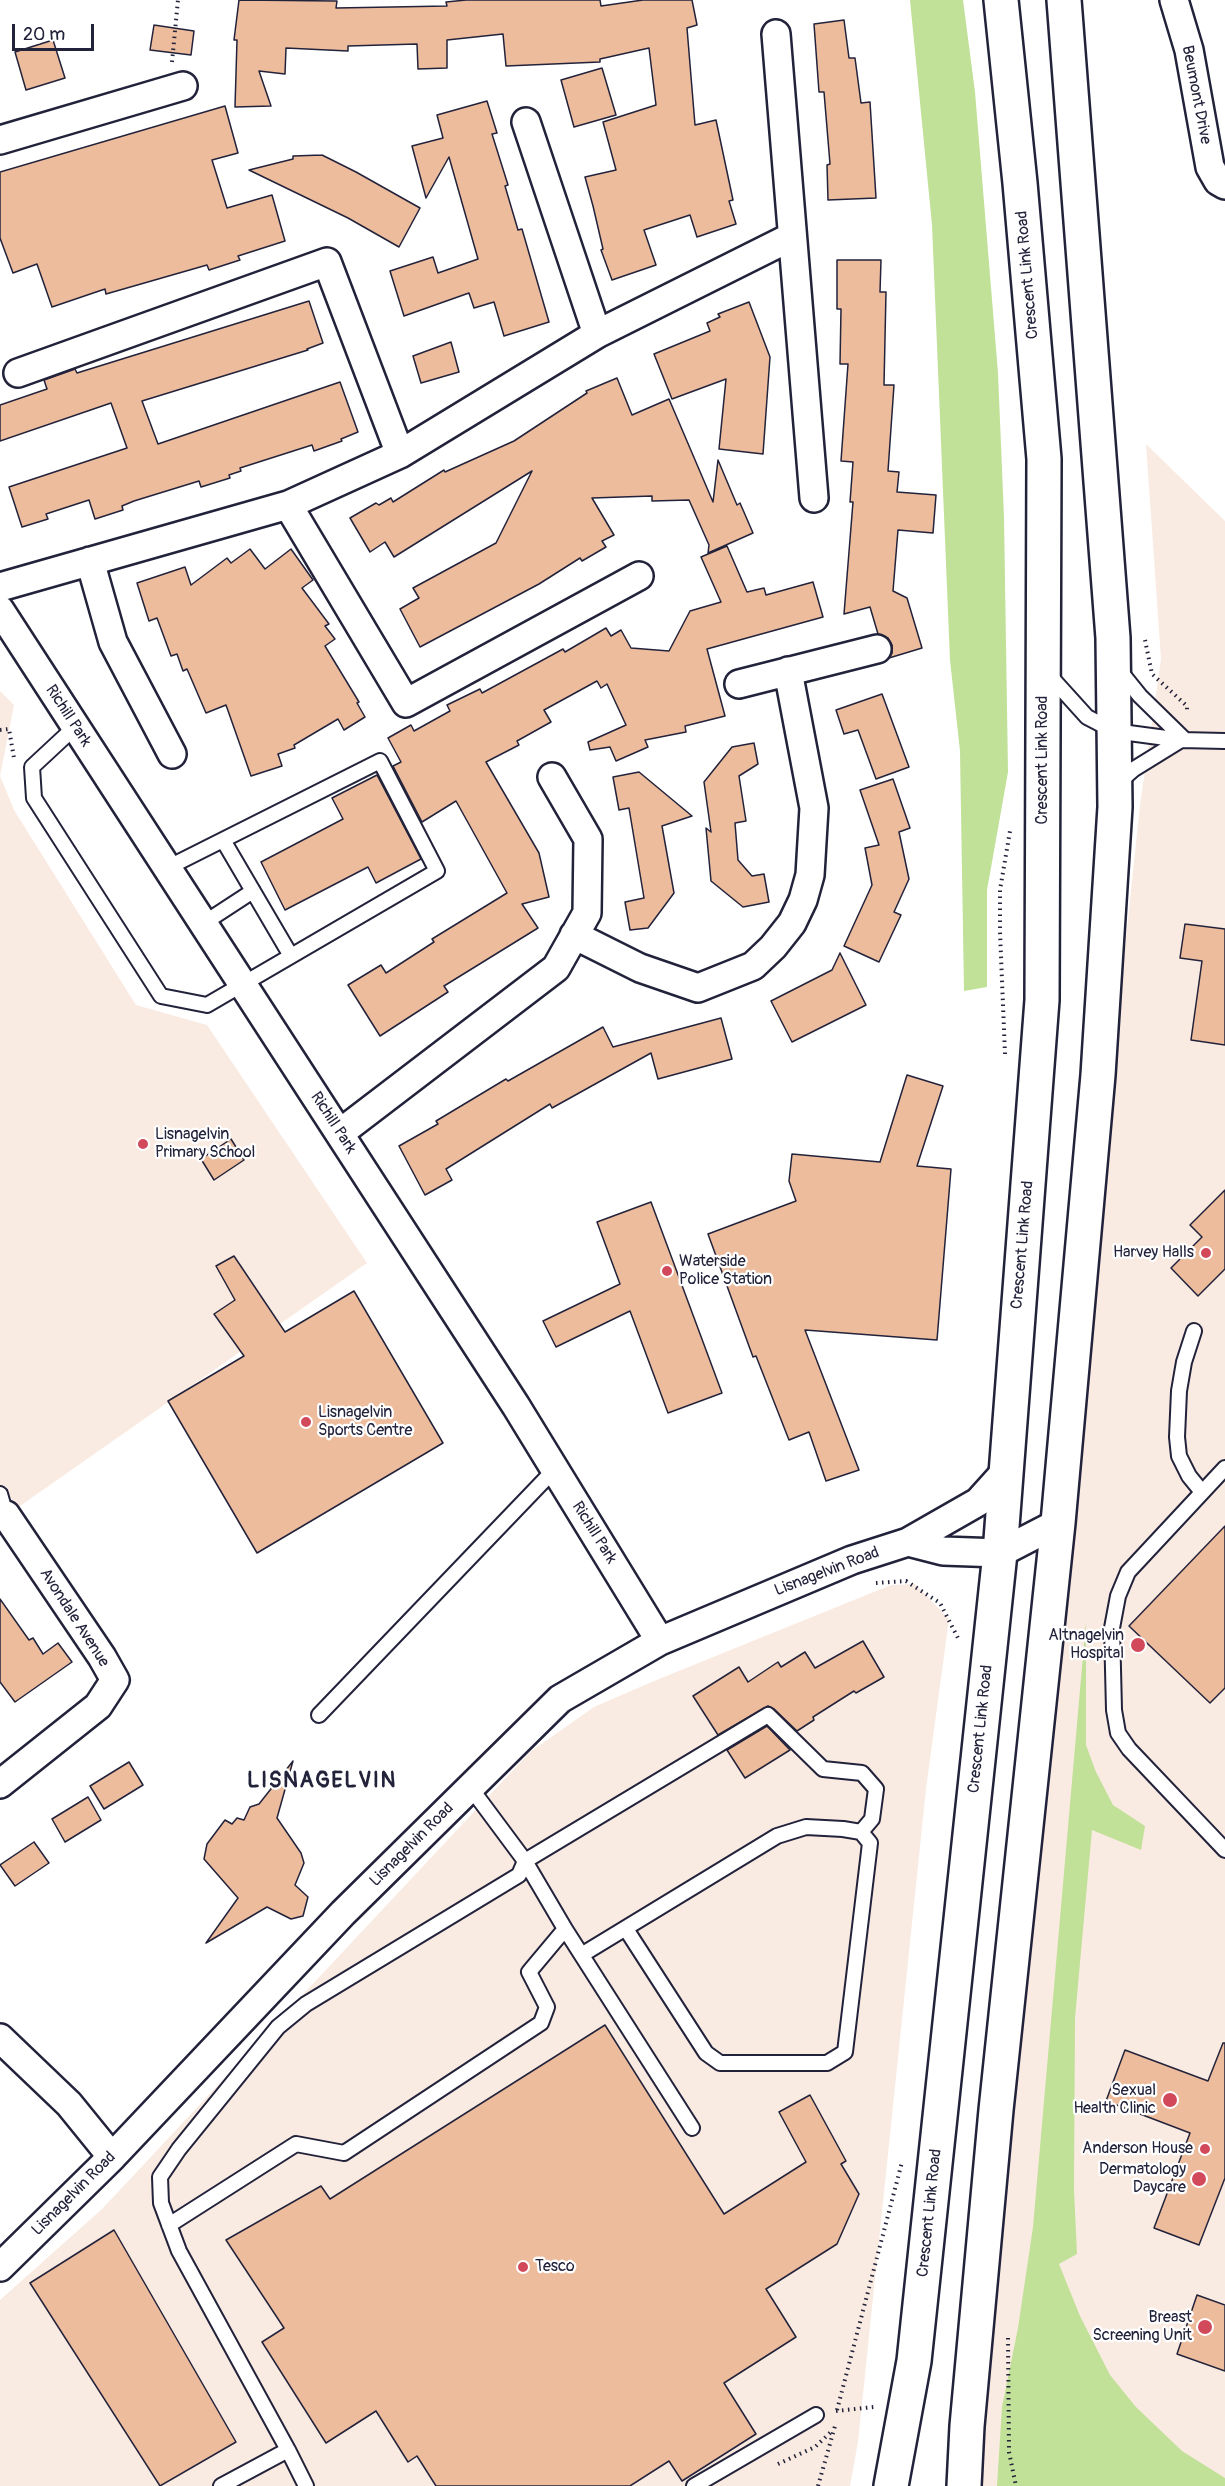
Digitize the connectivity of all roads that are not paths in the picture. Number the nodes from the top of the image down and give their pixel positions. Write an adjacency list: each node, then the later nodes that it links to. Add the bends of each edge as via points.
1 (1001, 0): 21 (highway, Crescent Link Road, via 1044,459)
2 (1064, 0): 20 (highway)
3 (1174, 0): 8 (street, Beumont Drive, via 1189,50 1210,167)
4 (776, 34): 9 (street)
5 (183, 86): 7 (street)
6 (526, 122): 10 (street)
7 (0, 140)
8 (1225, 185)
9 (791, 237): 10 (street); 13 (street)
10 (597, 334): 12 (street)
11 (18, 373): 12 (street, via 327,262)
12 (400, 454): 14 (street)
13 (814, 498)
14 (288, 505): 15 (street); 16 (street, via 406,703)
15 (90, 561): 17 (street); 28 (street, via 113,642)
16 (639, 576)
17 (0, 587)
18 (0, 610): 24 (street, Richill Park)
19 (877, 649): 22 (street)
20 (1115, 665): 25 (highway); 26 (lane)
21 (1043, 669): 25 (lane, via 1087,717); 42 (highway, Crescent Link Road, via 1042,1000)
22 (788, 671): 23 (street); 35 (street, via 814,808 810,875 803,900 792,923 773,947 753,966 698,988 640,968)
23 (739, 684)
24 (75, 727): 32 (street, Richill Park); 37 (lane, via 32,767 34,798 161,996 207,1005)
25 (1114, 731): 26 (lane); 30 (highway)
26 (1183, 740): 27 (lane); 30 (lane)
27 (1225, 741)
28 (172, 754)
29 (552, 777): 35 (street, via 588,839 587,913)
30 (1115, 785): 45 (highway, via 1098,1075)
31 (223, 840): 32 (lane); 33 (lane); 36 (lane, via 380,761 437,871)
32 (167, 868): 34 (street, Richill Park)
33 (253, 891): 34 (lane); 36 (lane)
34 (204, 923): 37 (street, Richill Park)
35 (574, 935): 38 (street, via 555,968)
36 (291, 956): 37 (lane)
37 (243, 984): 38 (street, Richill Park)
38 (339, 1133): 41 (street, Richill Park)
39 (1194, 1331): 43 (lane, via 1182,1371 1177,1437 1179,1456 1188,1476)
40 (1225, 1468): 43 (lane)
41 (555, 1469): 48 (street, Richill Park); 49 (lane)
42 (1005, 1472): 46 (street, Lisnagelvin Road, via 978,1502); 47 (highway, Crescent Link Road)
43 (1202, 1492): 53 (lane, via 1128,1572 1118,1596 1112,1628 1114,1710 1118,1733 1129,1749)
44 (3, 1505): 50 (street, Avondale Avenue, via 115,1680 98,1706)
45 (1058, 1523): 47 (street); 69 (highway, via 996,2110)
46 (908, 1542): 47 (street, via 944,1551); 48 (street, Lisnagelvin Road, via 852,1560)
47 (1000, 1553): 68 (highway, Crescent Link Road, via 914,2361)
48 (660, 1641): 51 (street, Lisnagelvin Road, via 560,1699)
49 (319, 1715)
50 (2, 1778)
51 (471, 1787): 54 (lane); 60 (street, Lisnagelvin Road, via 343,1914)
52 (861, 1832): 54 (lane, via 872,1819 876,1789 862,1773 823,1769 768,1714); 56 (lane, via 806,1827 777,1836); 56 (lane, via 870,1843 845,2052 827,2062 720,2062 706,2054)
53 (1225, 1850)
54 (525, 1861): 55 (lane); 61 (lane, via 519,1875 306,2004 278,2027 160,2177 161,2203)
55 (565, 1929): 57 (lane); 61 (lane, via 529,1972 547,2007 541,2023 344,2152 296,2144)
56 (626, 1929): 57 (lane)
57 (583, 1954): 59 (lane)
58 (0, 2038): 60 (street, via 69,2104)
59 (692, 2128)
60 (112, 2157): 62 (street, Lisnagelvin Road)
61 (170, 2225): 64 (lane, via 179,2251)
62 (0, 2267)
63 (816, 2415): 67 (lane)
64 (288, 2450): 65 (lane); 66 (lane)
65 (222, 2486)
66 (306, 2486)
67 (694, 2486)
68 (891, 2486)
69 (964, 2486)

